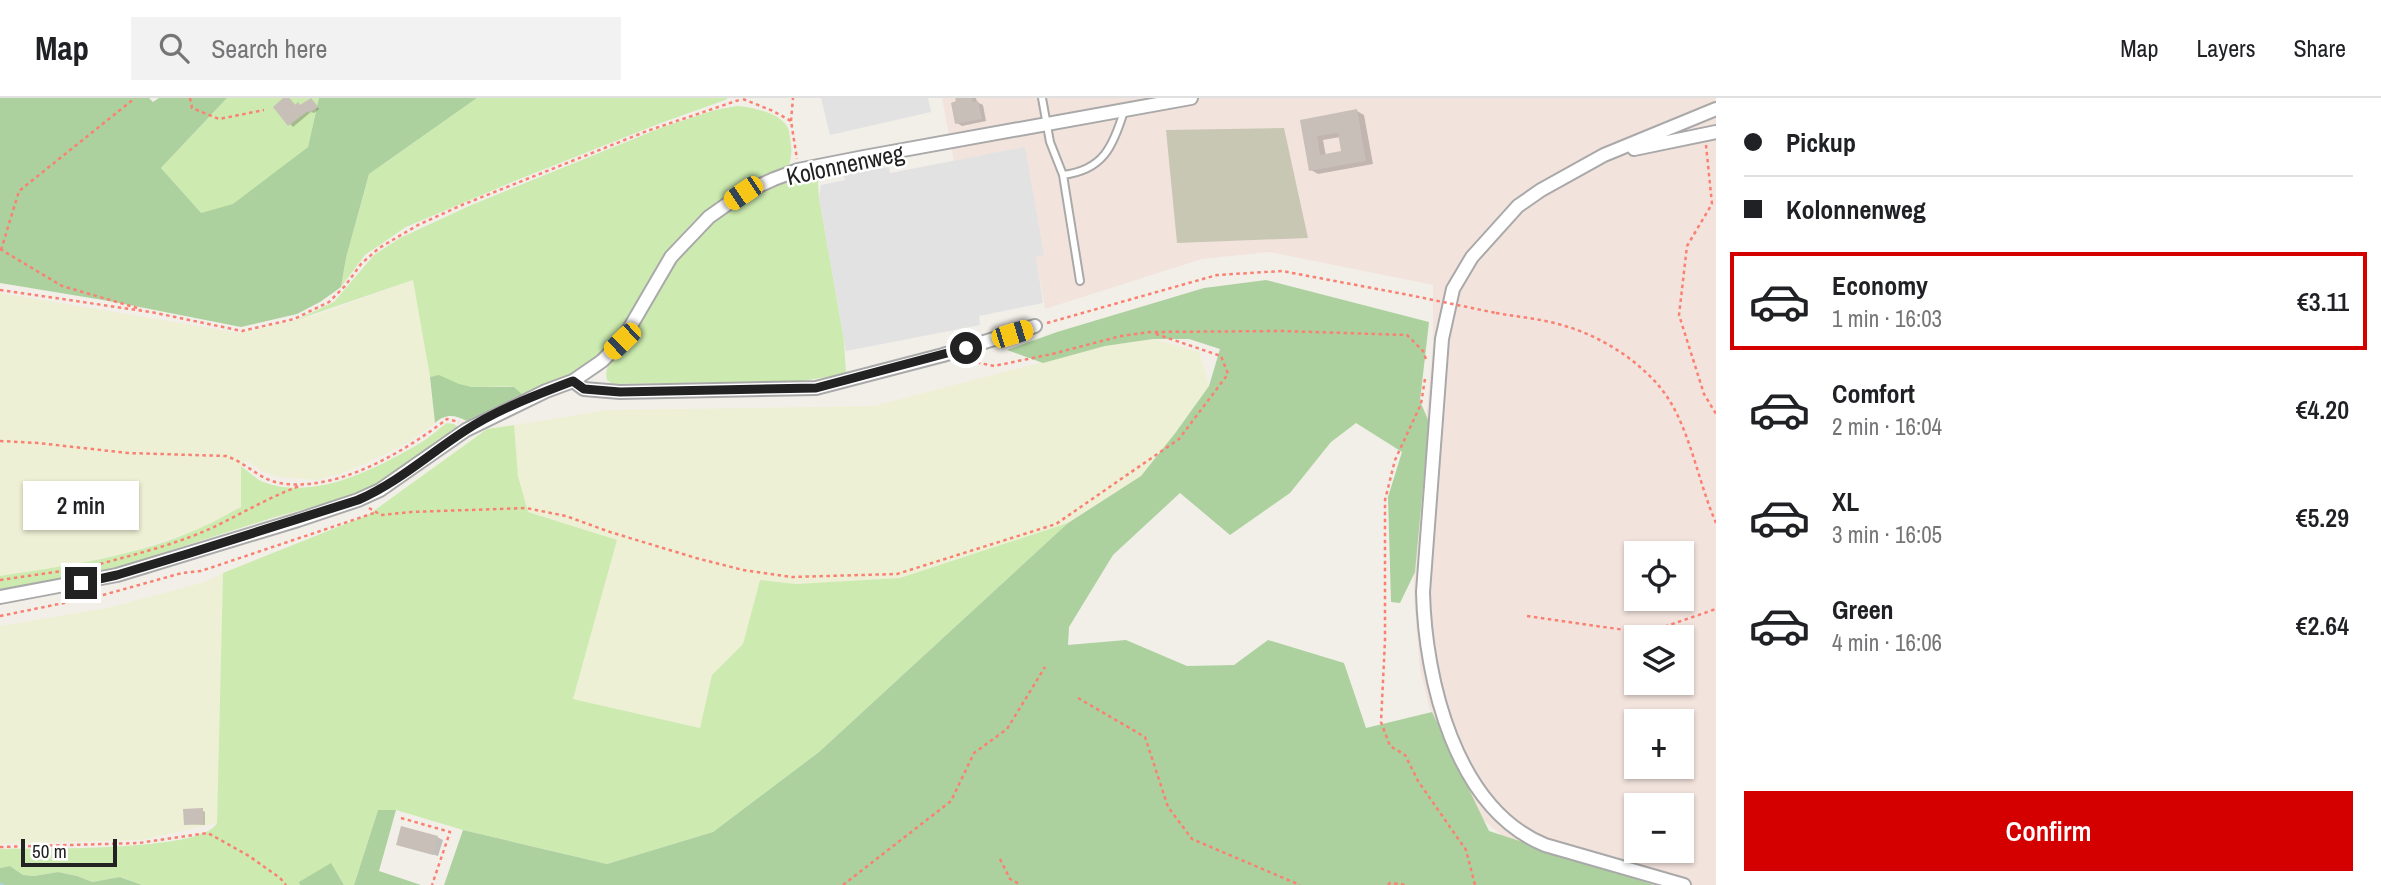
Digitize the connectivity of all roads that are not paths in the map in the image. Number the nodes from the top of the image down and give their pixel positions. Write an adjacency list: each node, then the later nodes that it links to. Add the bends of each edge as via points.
1 (1042, 98): 5 (lane)
2 (1191, 98): 4 (street, Kolonnenweg)
3 (1716, 109): 7 (street)
4 (1124, 110): 5 (street, Kolonnenweg); 8 (lane, via 1118,131 1097,164 1082,173)
5 (1047, 125): 8 (lane); 11 (street, Kolonnenweg, via 798,170 743,193 709,216 671,257 622,341)
6 (1711, 133): 7 (street)
7 (1604, 155): 13 (street, via 1518,206 1472,257 1453,289 1442,340 1424,632 1447,724 1465,768 1493,809 1530,839 1545,845)
8 (1063, 175): 9 (lane)
9 (1080, 281)
10 (1035, 326): 11 (street, via 816,388 620,392 584,389)
11 (573, 381): 12 (street, Kolonnenweg, via 466,430 397,480 358,500 117,575)
12 (0, 597)
13 (1684, 885)

